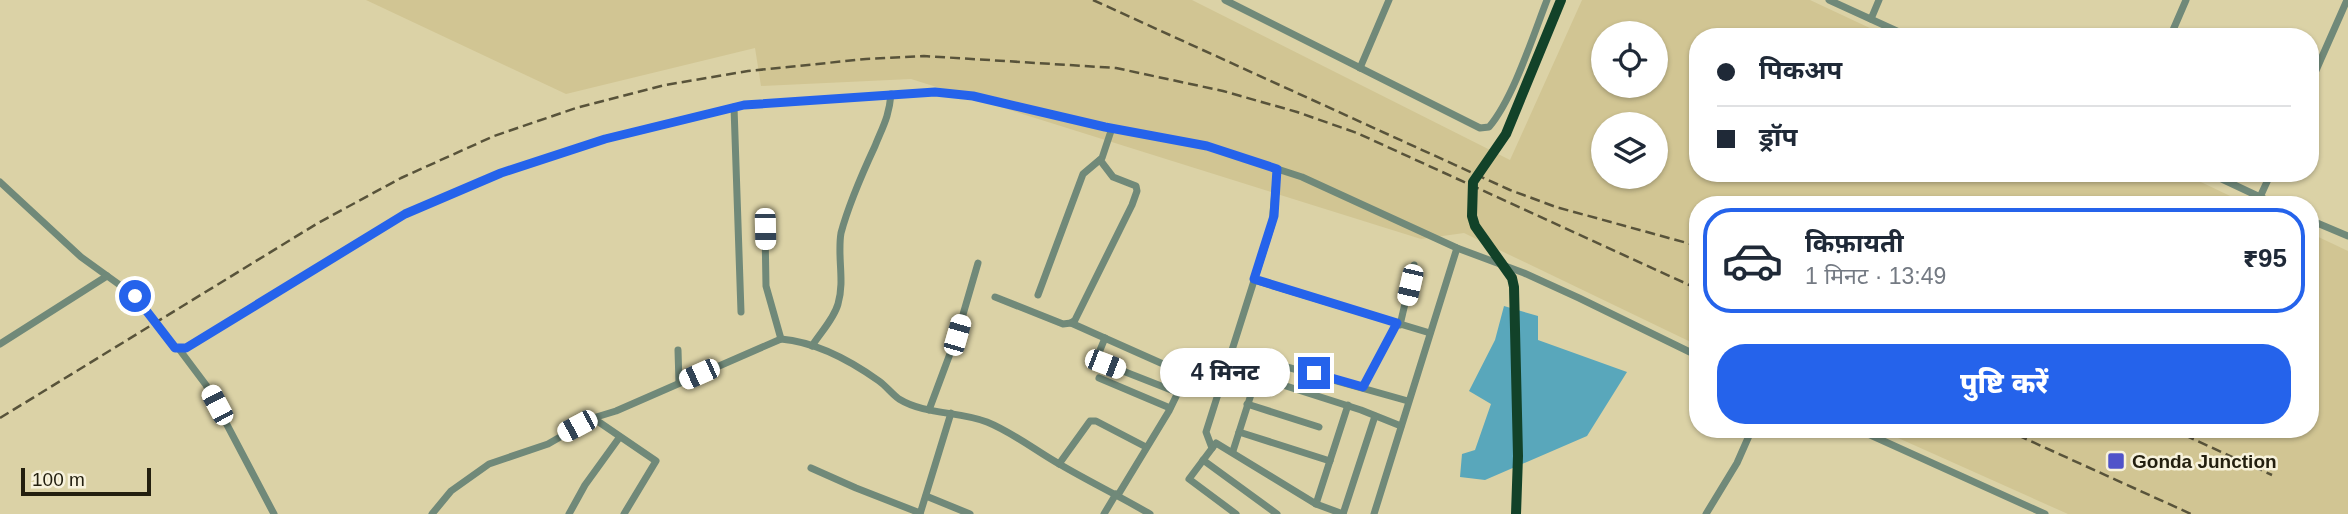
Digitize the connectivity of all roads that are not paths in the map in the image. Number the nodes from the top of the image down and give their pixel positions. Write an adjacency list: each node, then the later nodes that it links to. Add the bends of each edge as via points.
1 (1226, 0): 13 (street)
2 (1389, 0): 13 (street)
3 (1547, 0): 13 (street, via 1489,127 1480,128)
4 (1561, 0): 86 (highway, bridge, via 1506,134 1473,182 1472,193 1475,226 1514,287)
5 (1829, 0): 9 (street)
6 (1880, 0): 9 (street)
7 (2186, 0): 11 (street)
8 (2347, 0): 12 (street)
9 (1871, 19): 10 (street)
10 (1890, 28)
11 (2174, 28)
12 (2319, 64)
13 (1360, 68)
14 (891, 94): 15 (street); 16 (street, via 973,96); 39 (street, via 885,127 841,233 837,309)
15 (734, 107): 32 (street); 40 (street, via 605,139 501,173 405,214)
16 (1112, 128): 17 (street); 18 (street, via 1207,146)
17 (1100, 160): 30 (street, via 1083,174); 33 (street, via 1109,174 1136,186 1137,191)
18 (1277, 169): 25 (street); 29 (street, via 1274,216)
19 (0, 182): 28 (street)
20 (2228, 182): 21 (street)
21 (2258, 196)
22 (2319, 224): 24 (street)
23 (765, 229): 37 (street, via 766,286)
24 (2348, 236)
25 (1457, 248): 35 (street); 42 (street, via 1524,273)
26 (978, 263): 54 (street)
27 (1414, 265): 34 (street)
28 (107, 276): 38 (street); 40 (street, via 135,296)
29 (1254, 279): 34 (street); 48 (street)
30 (1038, 295)
31 (995, 296): 33 (street, via 1063,324)
32 (741, 312)
33 (1071, 323): 36 (street)
34 (1399, 324): 35 (street); 47 (street)
35 (1430, 334): 50 (street)
36 (1105, 338): 43 (street); 49 (street, via 1098,355 1105,364)
37 (781, 339): 39 (street); 46 (street)
38 (0, 344)
39 (812, 346): 54 (street, via 879,381 900,399)
40 (179, 349): 74 (street, via 206,385)
41 (678, 351): 46 (street)
42 (1689, 352)
43 (1182, 374): 48 (street); 49 (street, via 1185,381)
44 (1255, 376): 47 (street, via 1264,359); 51 (street); 52 (street)
45 (1099, 378): 53 (street)
46 (679, 383): 57 (street)
47 (1363, 387): 50 (street)
48 (1220, 388): 65 (street, via 1206,432)
49 (1179, 393): 53 (street)
50 (1409, 401): 58 (street)
51 (1247, 404): 59 (street); 60 (street)
52 (1348, 405): 56 (street); 68 (street)
53 (1170, 408): 64 (street)
54 (929, 410): 55 (street)
55 (951, 414): 69 (street, via 988,422); 72 (street)
56 (1375, 416): 58 (street); 84 (street)
57 (593, 418): 61 (street); 75 (street, via 548,444 489,464 451,491)
58 (1401, 426): 85 (street)
59 (1319, 427)
60 (1239, 432): 66 (street); 68 (street)
61 (620, 438): 76 (street); 77 (street, via 656,461)
62 (1748, 438): 87 (street)
63 (1877, 438): 88 (street)
64 (1146, 447): 69 (street, via 1090,421); 71 (street)
65 (1212, 448): 66 (street, via 1218,443); 67 (street)
66 (1233, 452): 73 (street)
67 (1203, 460): 82 (street, via 1190,481); 83 (street)
68 (1330, 461): 73 (street)
69 (1059, 464): 71 (street)
70 (811, 468): 78 (street)
71 (1117, 495): 80 (street); 81 (street)
72 (926, 496): 78 (street); 79 (street)
73 (1316, 504): 84 (street)
74 (274, 514)
75 (432, 514)
76 (569, 514)
77 (624, 514)
78 (920, 514)
79 (970, 514)
80 (1104, 514)
81 (1150, 514)
82 (1236, 514)
83 (1277, 514)
84 (1343, 514)
85 (1374, 514)
86 (1516, 514)
87 (1706, 514)
88 (2045, 514)

